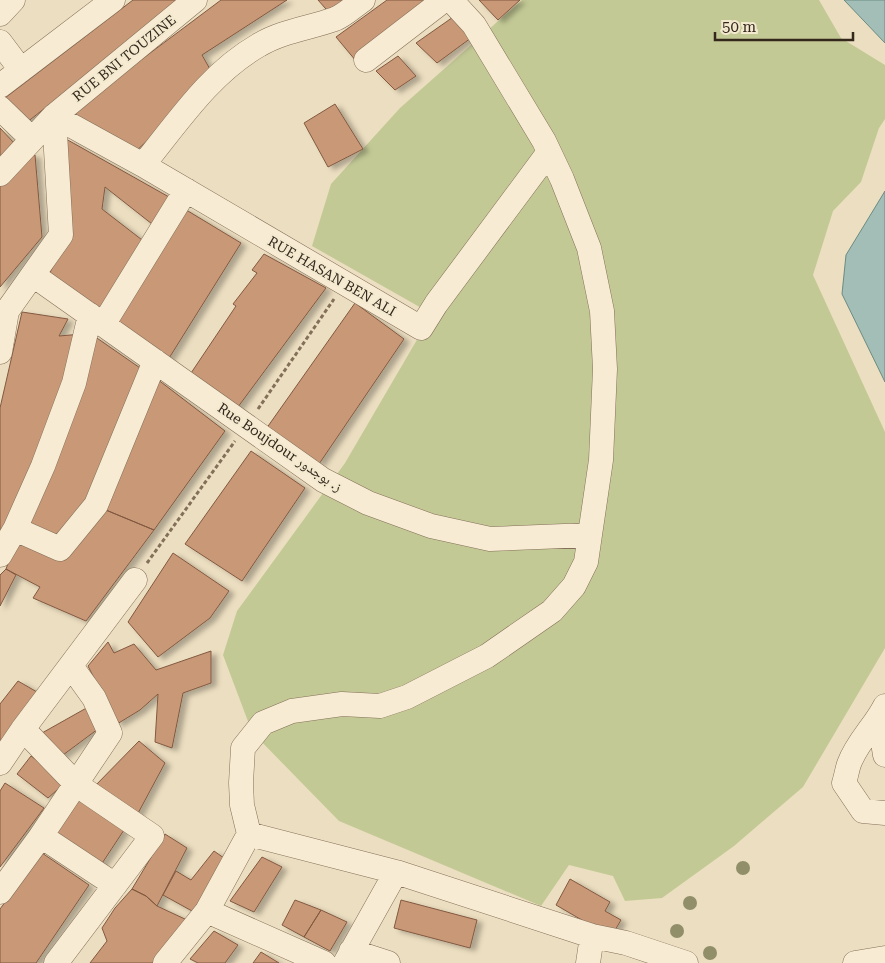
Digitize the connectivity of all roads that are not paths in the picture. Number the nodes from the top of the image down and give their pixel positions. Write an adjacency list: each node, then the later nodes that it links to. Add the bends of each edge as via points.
1 (13, 0): 7 (street)
2 (113, 0): 10 (street)
3 (195, 0): 13 (street, RUE BNI TOUZINE)
4 (363, 0): 16 (street, via 336,18 260,44 234,62 202,91)
5 (444, 0): 9 (street)
6 (451, 0): 15 (street, via 474,25)
7 (0, 14)
8 (0, 42): 10 (street)
9 (366, 60)
10 (21, 70): 11 (street)
11 (0, 86)
12 (0, 108): 14 (street)
13 (54, 116): 14 (street, RUE BNI TOUZINE); 16 (street, RUE HASAN BEN ALI); 19 (street, via 62,235)
14 (32, 139): 17 (street, RUE BNI TOUZINE)
15 (549, 152): 18 (street, RUE HASAN BEN ALI, via 421,328); 24 (street, via 589,248 602,311 605,369 601,460)
16 (143, 165): 18 (street, RUE HASAN BEN ALI)
17 (0, 174)
18 (186, 190): 20 (street)
19 (33, 275): 20 (street, Rue Boujdour ز. بوجدور); 21 (street, via 7,311)
20 (96, 320): 22 (street, Rue Boujdour ز. بوجدور); 23 (street)
21 (0, 352)
22 (155, 361): 23 (street, via 96,505 60,549); 24 (street, Rue Boujdour ز. بوجدور, via 322,480 368,503 431,526 490,539)
23 (15, 529): 25 (street)
24 (589, 535): 34 (street, via 586,562 574,586 552,611 488,656 407,697 380,706 342,704 292,711 263,723 242,748 242,806)
25 (0, 555)
26 (135, 580): 27 (street)
27 (71, 666): 29 (street); 32 (street, via 94,698 110,733)
28 (882, 712): 30 (street); 33 (street, via 858,747 844,783 863,810)
29 (23, 729): 31 (street); 32 (street)
30 (885, 755)
31 (0, 762)
32 (77, 785): 35 (street); 37 (street, via 152,836)
33 (885, 813)
34 (249, 834): 36 (street); 39 (street)
35 (41, 836): 37 (street); 38 (street)
36 (396, 872): 40 (street); 41 (street)
37 (115, 885): 43 (street)
38 (0, 892)
39 (207, 911): 44 (street); 45 (street)
40 (592, 936): 47 (street); 48 (street, via 626,942)
41 (348, 957): 46 (street)
42 (885, 958): 49 (street)
43 (56, 963)
44 (165, 963)
45 (324, 963)
46 (388, 963)
47 (588, 963)
48 (686, 963)
49 (855, 963)

